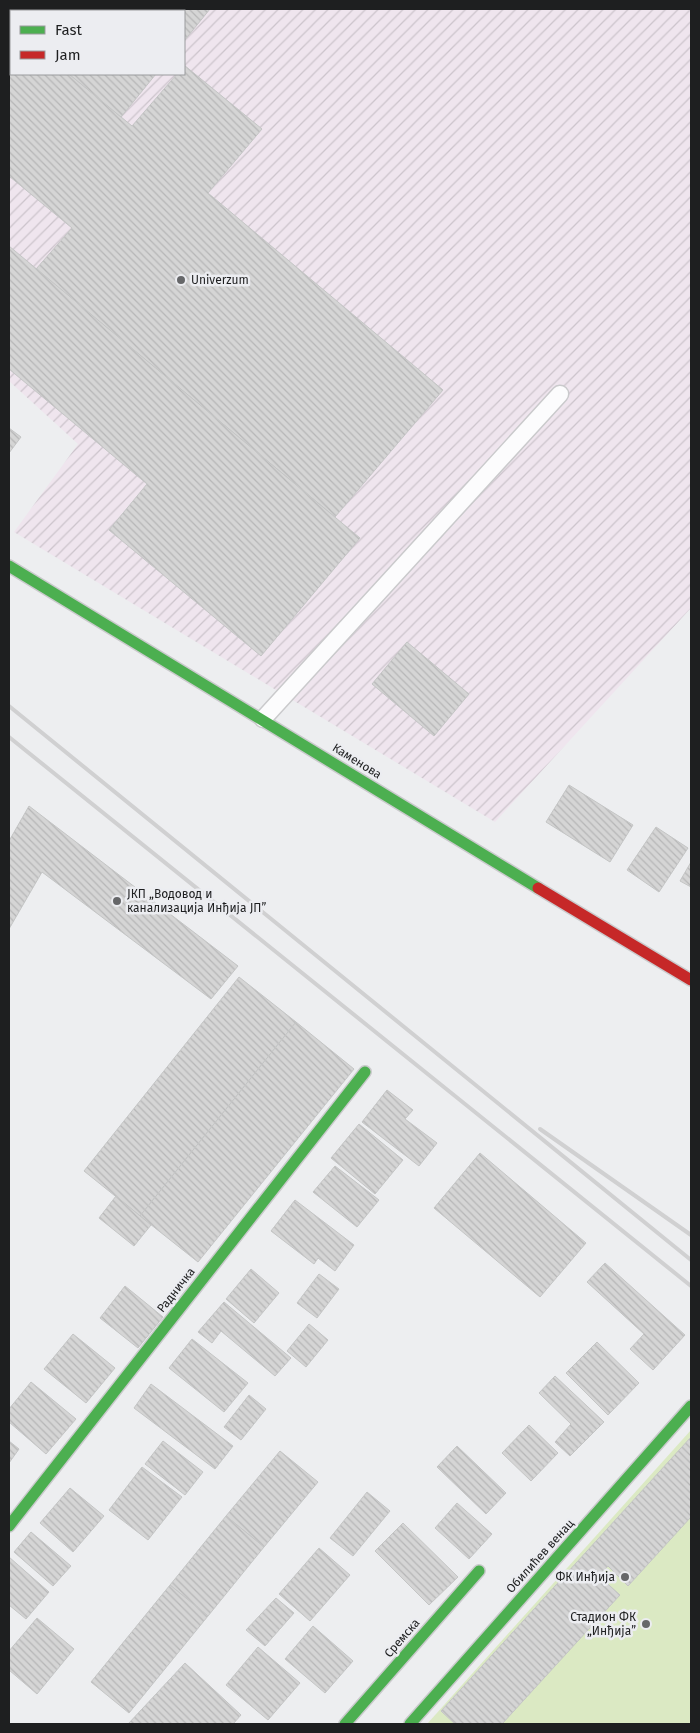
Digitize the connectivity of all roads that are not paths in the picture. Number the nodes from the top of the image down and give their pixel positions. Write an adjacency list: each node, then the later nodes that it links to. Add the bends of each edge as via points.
1 (560, 394): 3 (lane)
2 (9, 566): 3 (street, Каменова)
3 (263, 720): 4 (street, Каменова)
4 (691, 980)
5 (365, 1072): 7 (street, Радничка)
6 (691, 1406): 10 (street, Обилићев венац)
7 (9, 1526)
8 (479, 1571): 9 (street, Сремска)
9 (345, 1724)
10 (410, 1724)

